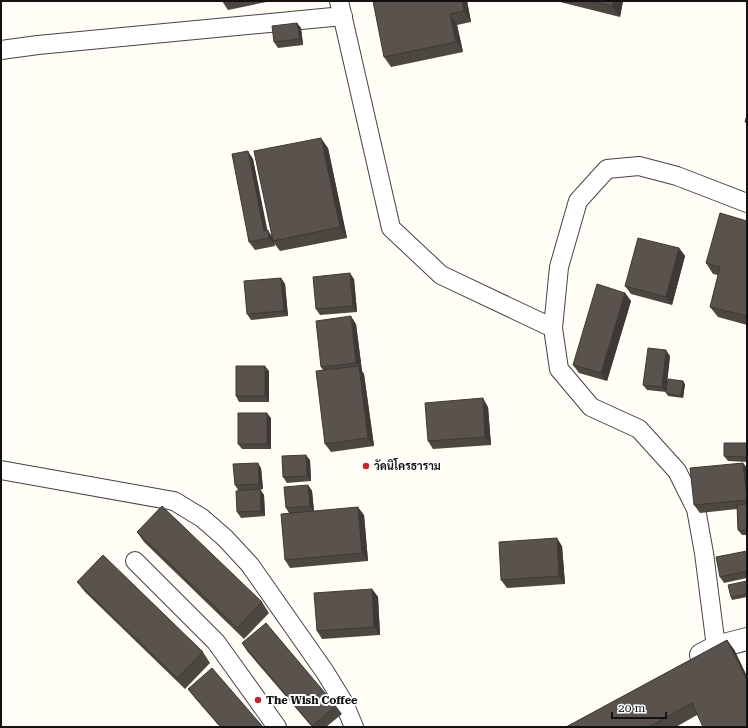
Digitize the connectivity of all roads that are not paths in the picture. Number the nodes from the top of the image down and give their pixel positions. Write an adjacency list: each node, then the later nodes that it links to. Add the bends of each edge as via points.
1 (341, 8): 2 (street); 4 (street, via 391,228 441,275)
2 (1, 50)
3 (747, 203): 4 (street, via 677,176 639,166 607,169 578,201 559,268)
4 (553, 328): 8 (street, via 559,369 591,407 639,429 677,471 696,509)
5 (1, 470): 11 (street, via 174,501 202,518 250,565 325,672 344,703)
6 (135, 561): 10 (street, via 216,642)
7 (746, 641): 8 (street)
8 (716, 647): 9 (street)
9 (682, 665)
10 (277, 727)
11 (354, 727)

